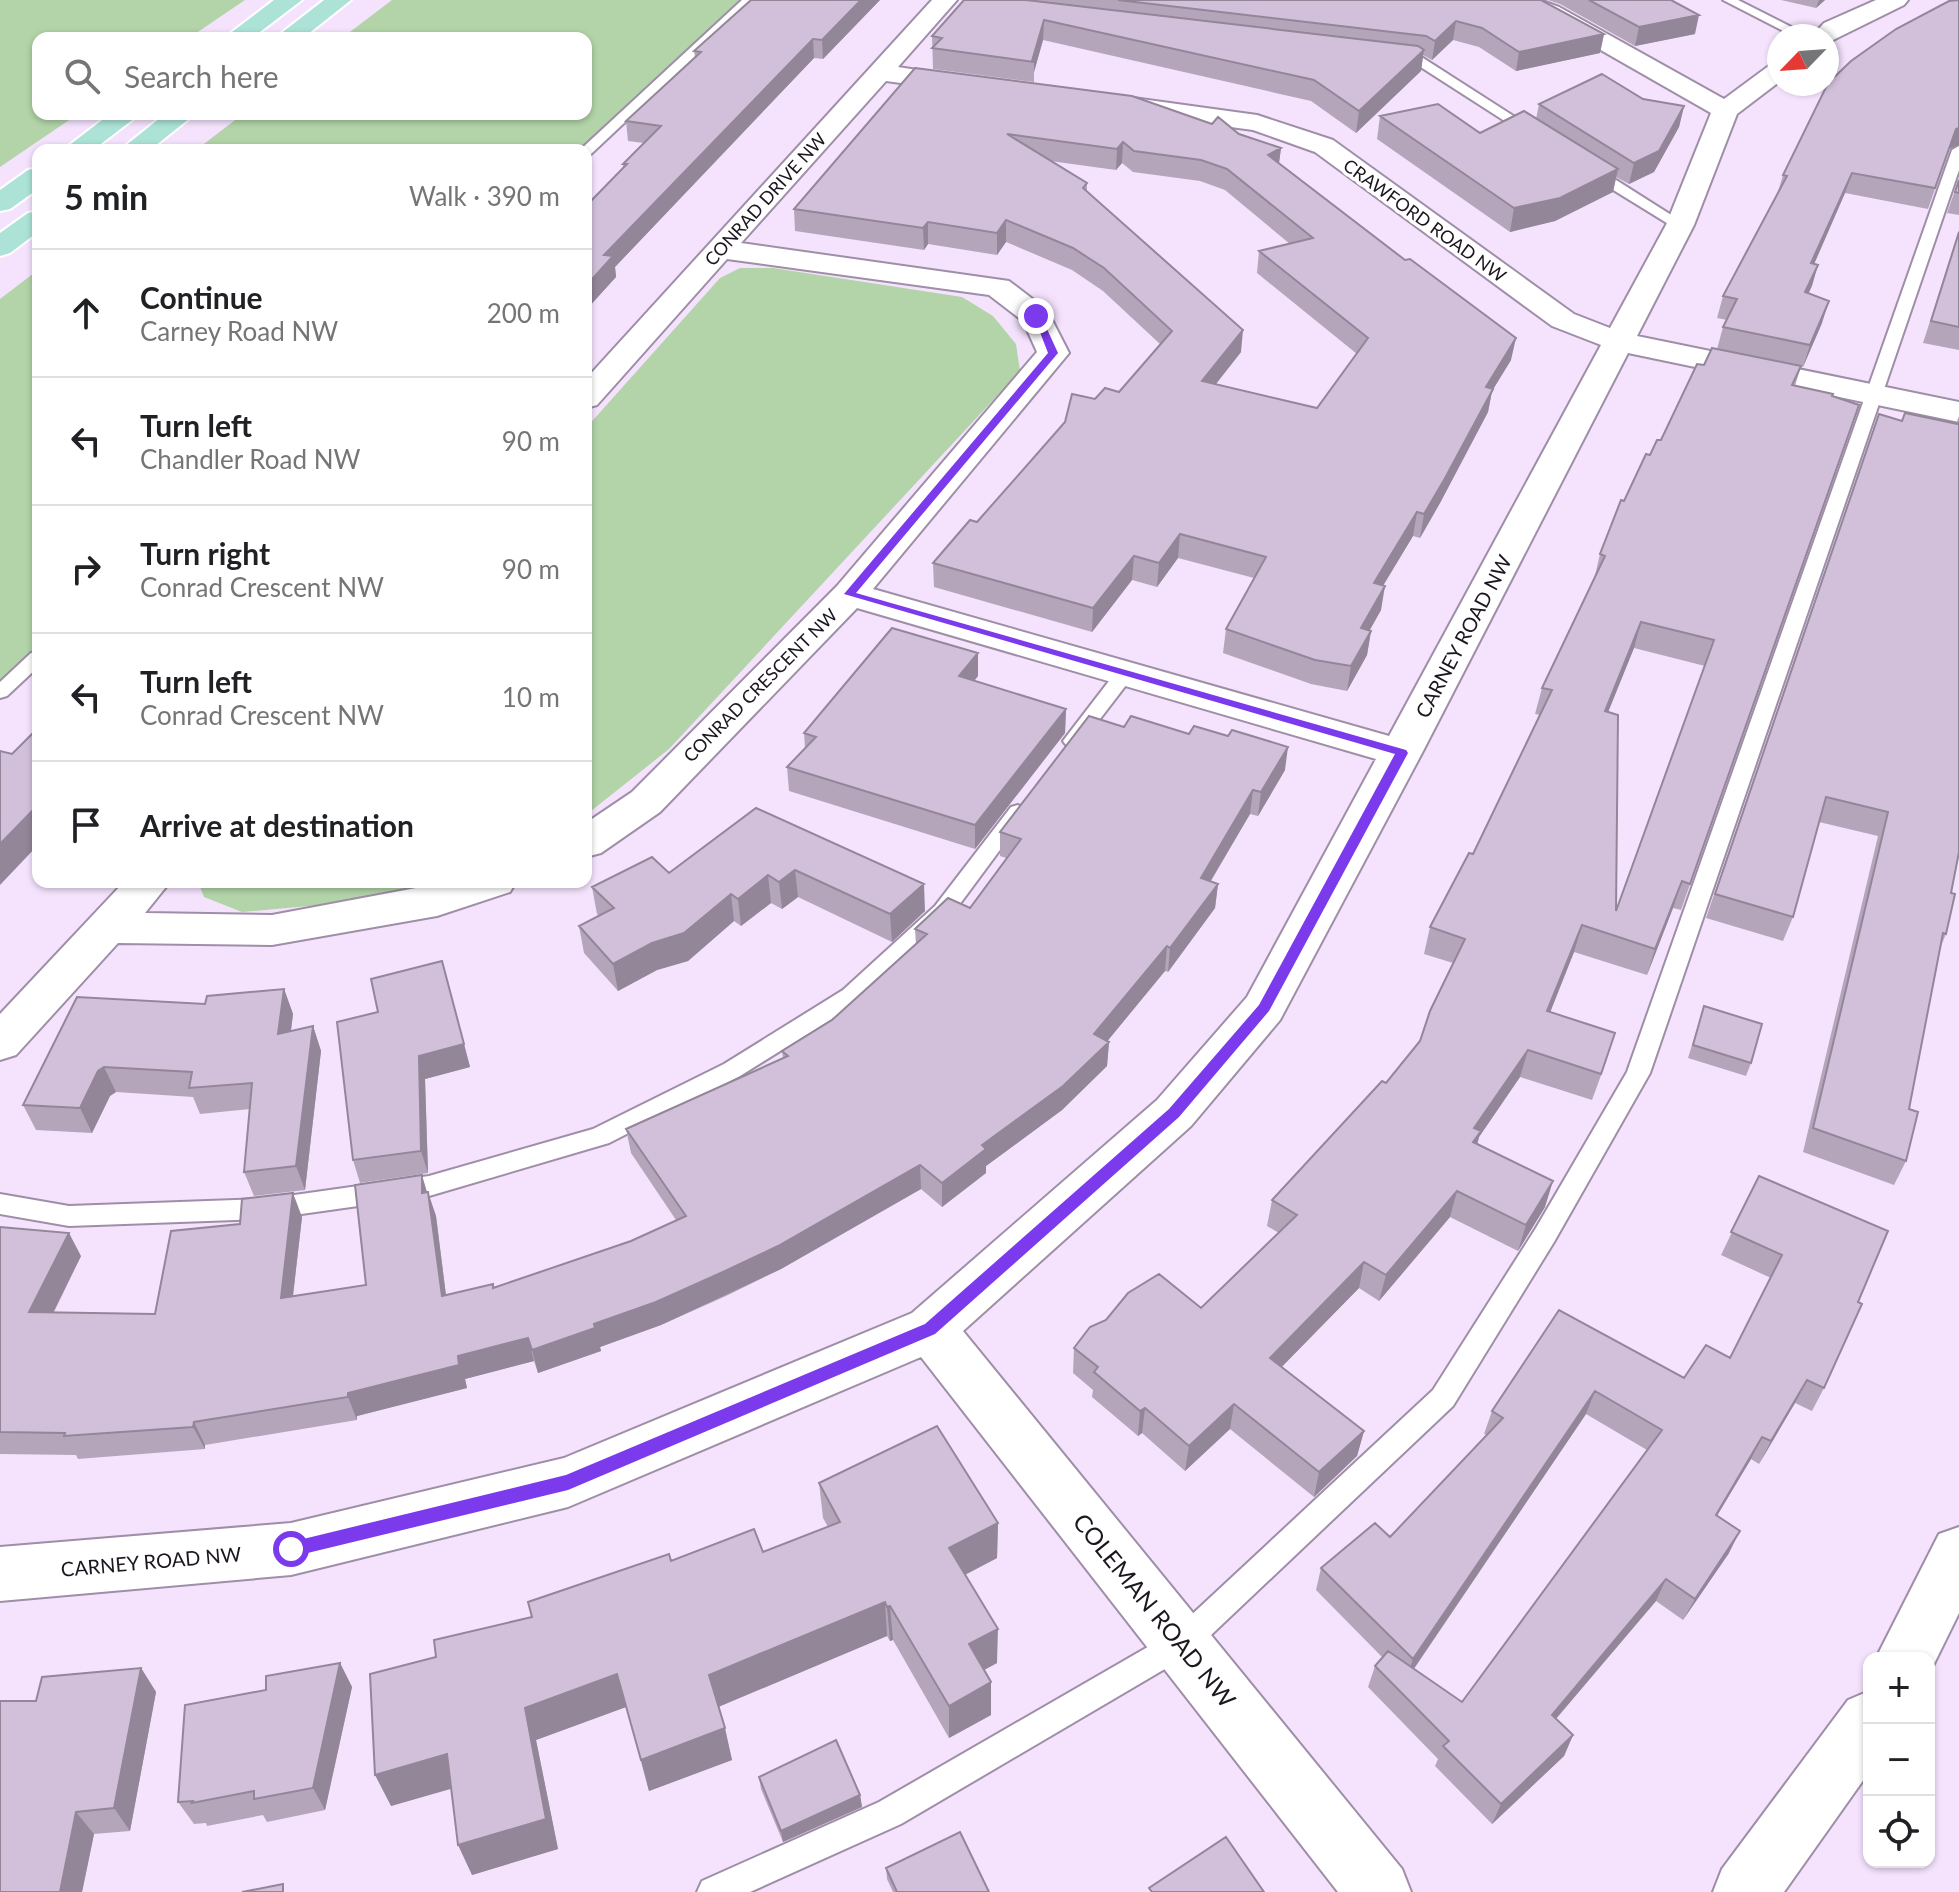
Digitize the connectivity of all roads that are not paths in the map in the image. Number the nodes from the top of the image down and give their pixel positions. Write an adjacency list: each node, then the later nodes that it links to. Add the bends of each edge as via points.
1 (290, 0): 10 (main road)
2 (339, 0): 11 (main road)
3 (749, 0): 23 (lane)
4 (1517, 0): 17 (street, via 1551,12)
5 (1729, 0): 8 (lane)
6 (1896, 0): 9 (street)
7 (949, 3): 13 (street, CONRAD DRIVE NW)
8 (1778, 24)
9 (1839, 25)
10 (245, 32)
11 (295, 32)
12 (1371, 56): 20 (lane, via 1419,61)
13 (879, 72): 15 (street); 31 (street, CONRAD DRIVE NW)
14 (1767, 79): 17 (street)
15 (989, 87)
16 (1099, 102): 32 (street, CRAWFORD ROAD NW, via 1257,123 1324,146 1563,320)
17 (1725, 110): 29 (street, CARNEY ROAD NW)
18 (118, 120): 21 (main road)
19 (174, 120): 22 (main road)
20 (1549, 143)
21 (84, 144)
22 (141, 144)
23 (592, 145)
24 (1959, 150): 34 (lane)
25 (1575, 160): 29 (lane)
26 (32, 180): 27 (main road)
27 (0, 203)
28 (32, 223): 30 (main road)
29 (1680, 225): 32 (street, CARNEY ROAD NW)
30 (0, 247)
31 (720, 249): 33 (street, CONRAD DRIVE NW); 36 (street, CONRAD CRESCENT NW, via 998,287 1036,316 1053,353)
32 (1617, 341): 34 (street, CRAWFORD ROAD NW); 40 (street, CARNEY ROAD NW)
33 (592, 391)
34 (1875, 395): 35 (street, CRAWFORD ROAD NW); 52 (lane, via 1638,1073 1443,1398)
35 (1959, 412)
36 (850, 594): 38 (street); 43 (street, CONRAD CRESCENT NW, via 646,802)
37 (32, 663): 39 (lane)
38 (1126, 672): 40 (street); 41 (lane)
39 (0, 692)
40 (1402, 753): 49 (street, CARNEY ROAD NW, via 1264,1008 1174,1113)
41 (1058, 760)
42 (1029, 798): 48 (lane, via 943,911 851,996 732,1070 600,1136 429,1186 266,1209 69,1216)
43 (592, 839)
44 (144, 888): 46 (street)
45 (477, 888): 46 (street, via 437,901 272,930)
46 (108, 928): 47 (street)
47 (0, 1043)
48 (0, 1204)
49 (930, 1329): 51 (street, CARNEY ROAD NW, via 568,1482 291,1549); 52 (street, COLEMAN ROAD NW)
50 (1959, 1553): 53 (street)
51 (0, 1574)
52 (1182, 1643): 55 (lane, via 890,1813); 56 (street, COLEMAN ROAD NW)
53 (1909, 1652)
54 (1867, 1724): 57 (street)
55 (713, 1892)
56 (1379, 1892)
57 (1745, 1892)

